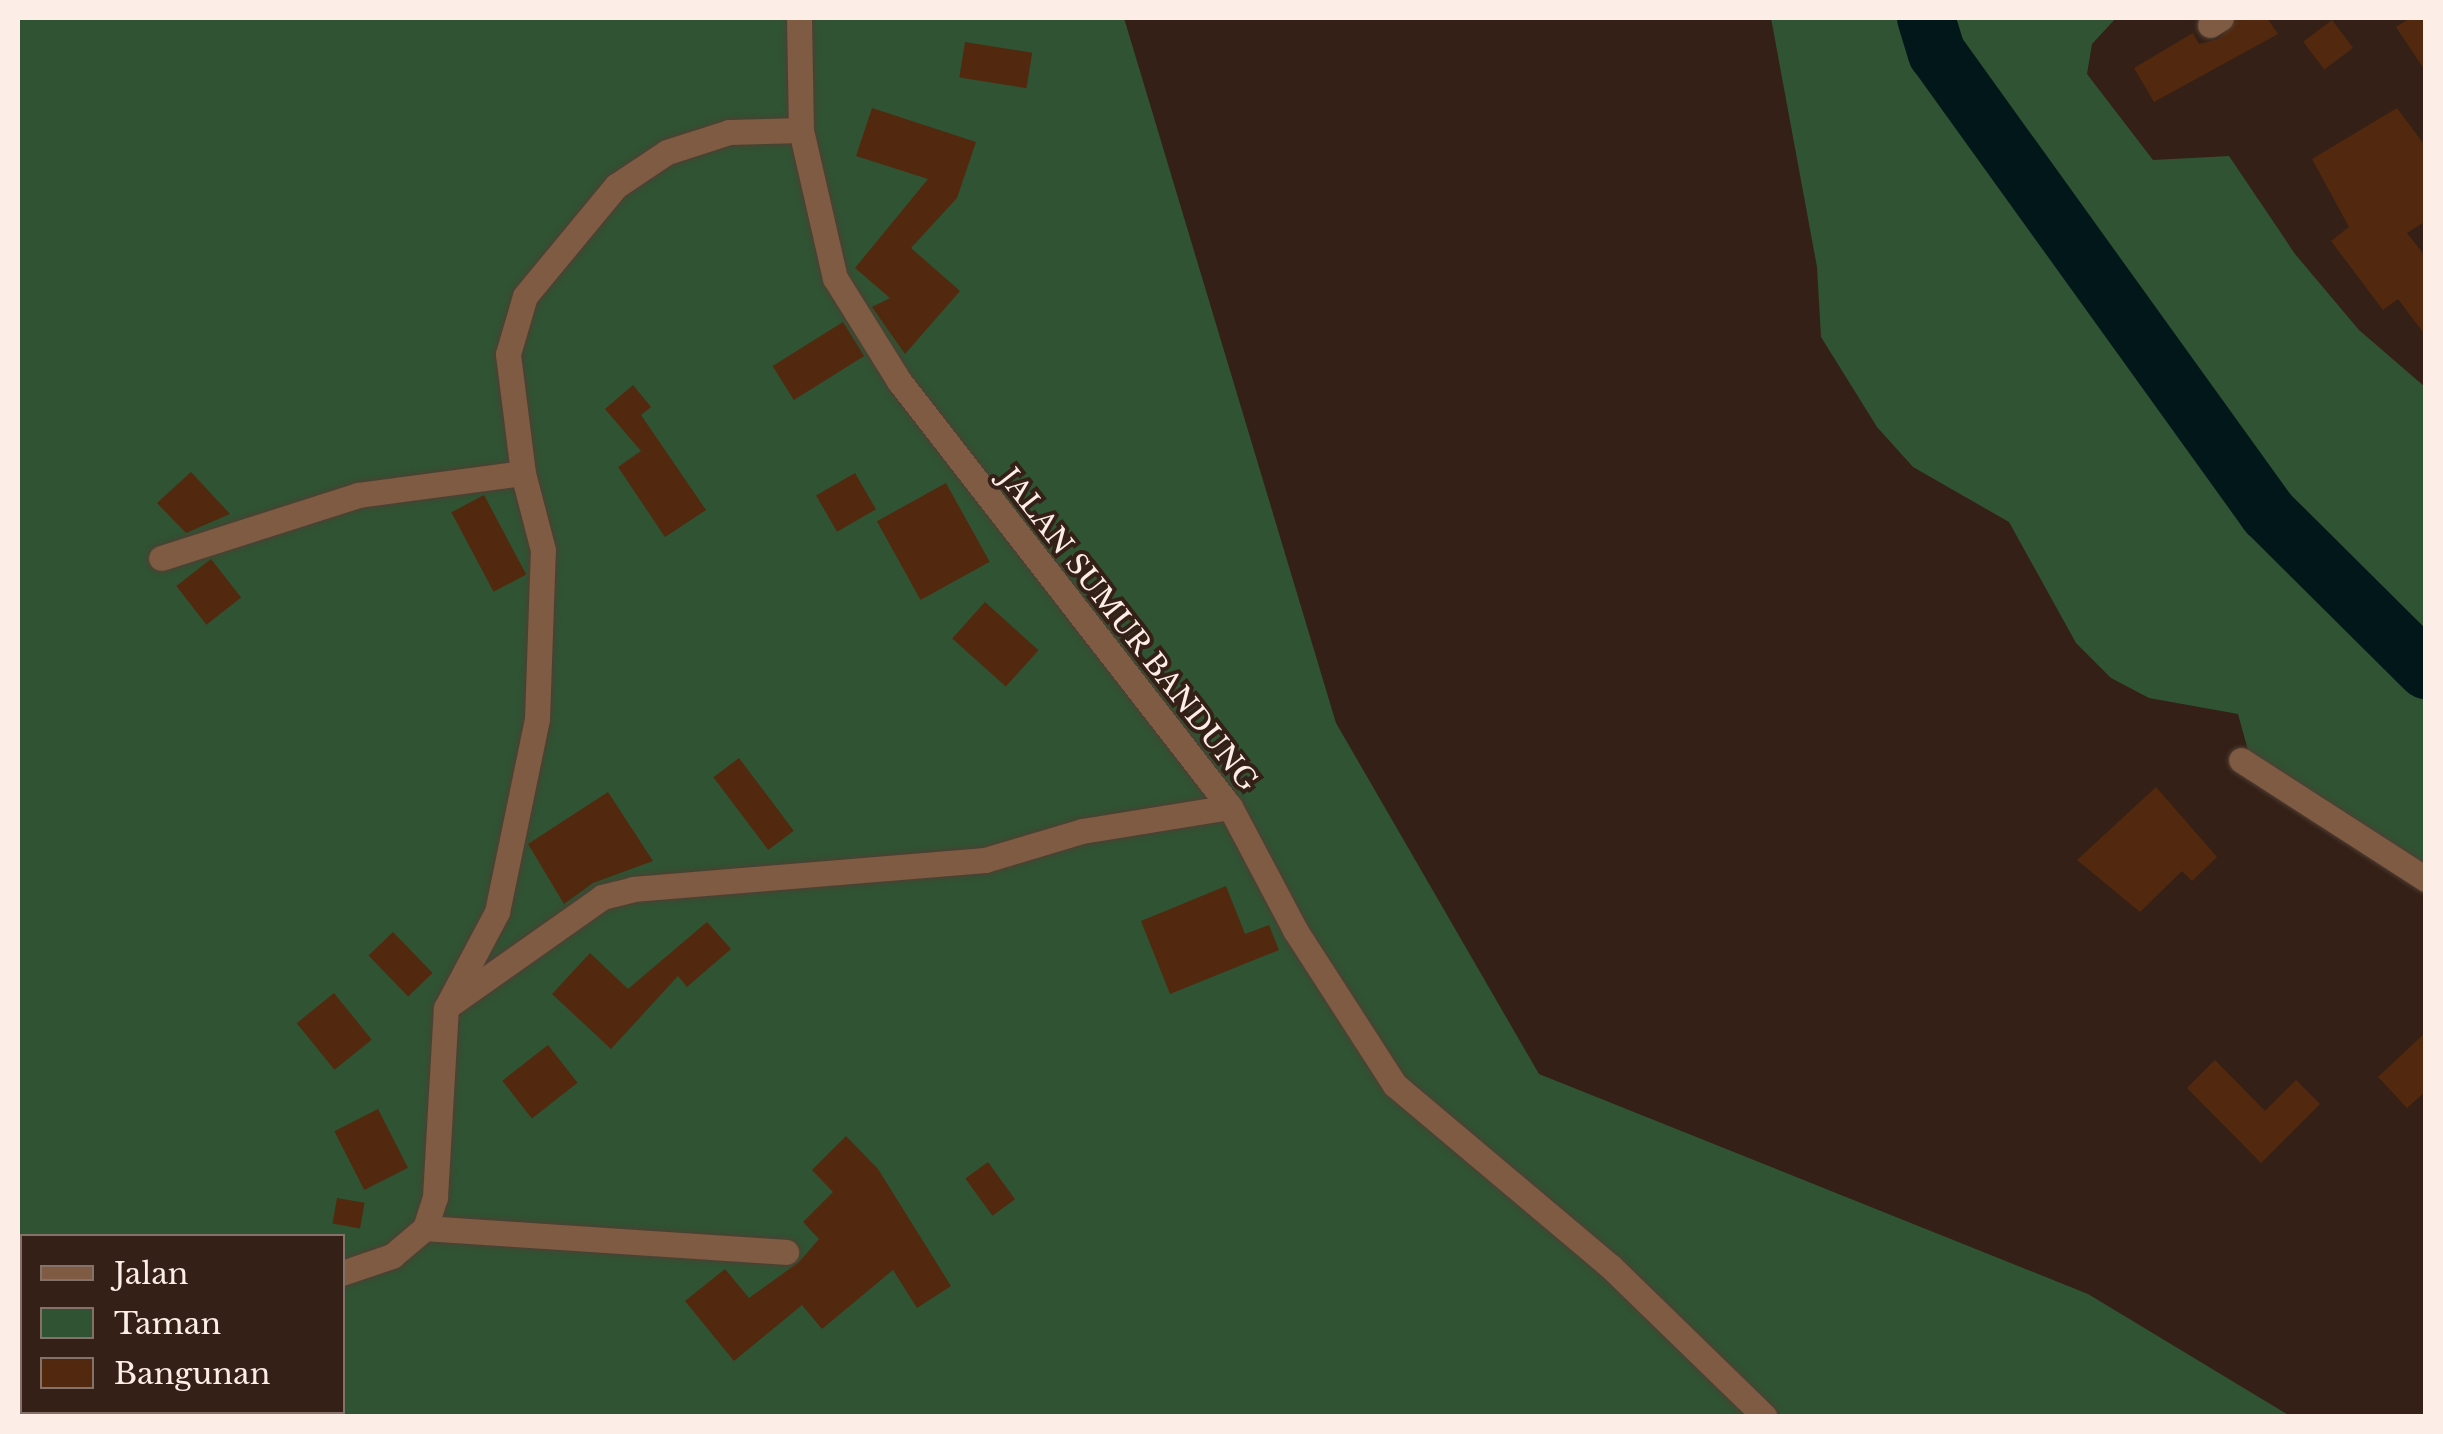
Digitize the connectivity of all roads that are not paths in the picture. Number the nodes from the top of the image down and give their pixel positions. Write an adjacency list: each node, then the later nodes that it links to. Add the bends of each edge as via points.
1 (800, 18): 2 (street, JALAN SUMUR BANDUNG)
2 (801, 130): 3 (street, via 730,132 666,152 616,186 570,234 526,296 508,354); 6 (street, JALAN SUMUR BANDUNG, via 835,278 866,332 1036,564)
3 (523, 473): 4 (street, via 358,496); 8 (street, via 542,550 537,718 497,912)
4 (161, 558)
5 (2240, 760): 7 (street)
6 (1230, 807): 8 (street, via 1082,831 985,860 633,889 602,897); 12 (street, JALAN SUMUR BANDUNG, via 1294,930 1395,1085 1611,1266)
7 (2426, 879)
8 (446, 1008): 9 (street, via 435,1197)
9 (425, 1228): 10 (street); 11 (street, via 392,1256)
10 (786, 1252)
11 (345, 1272)
12 (1764, 1416)

